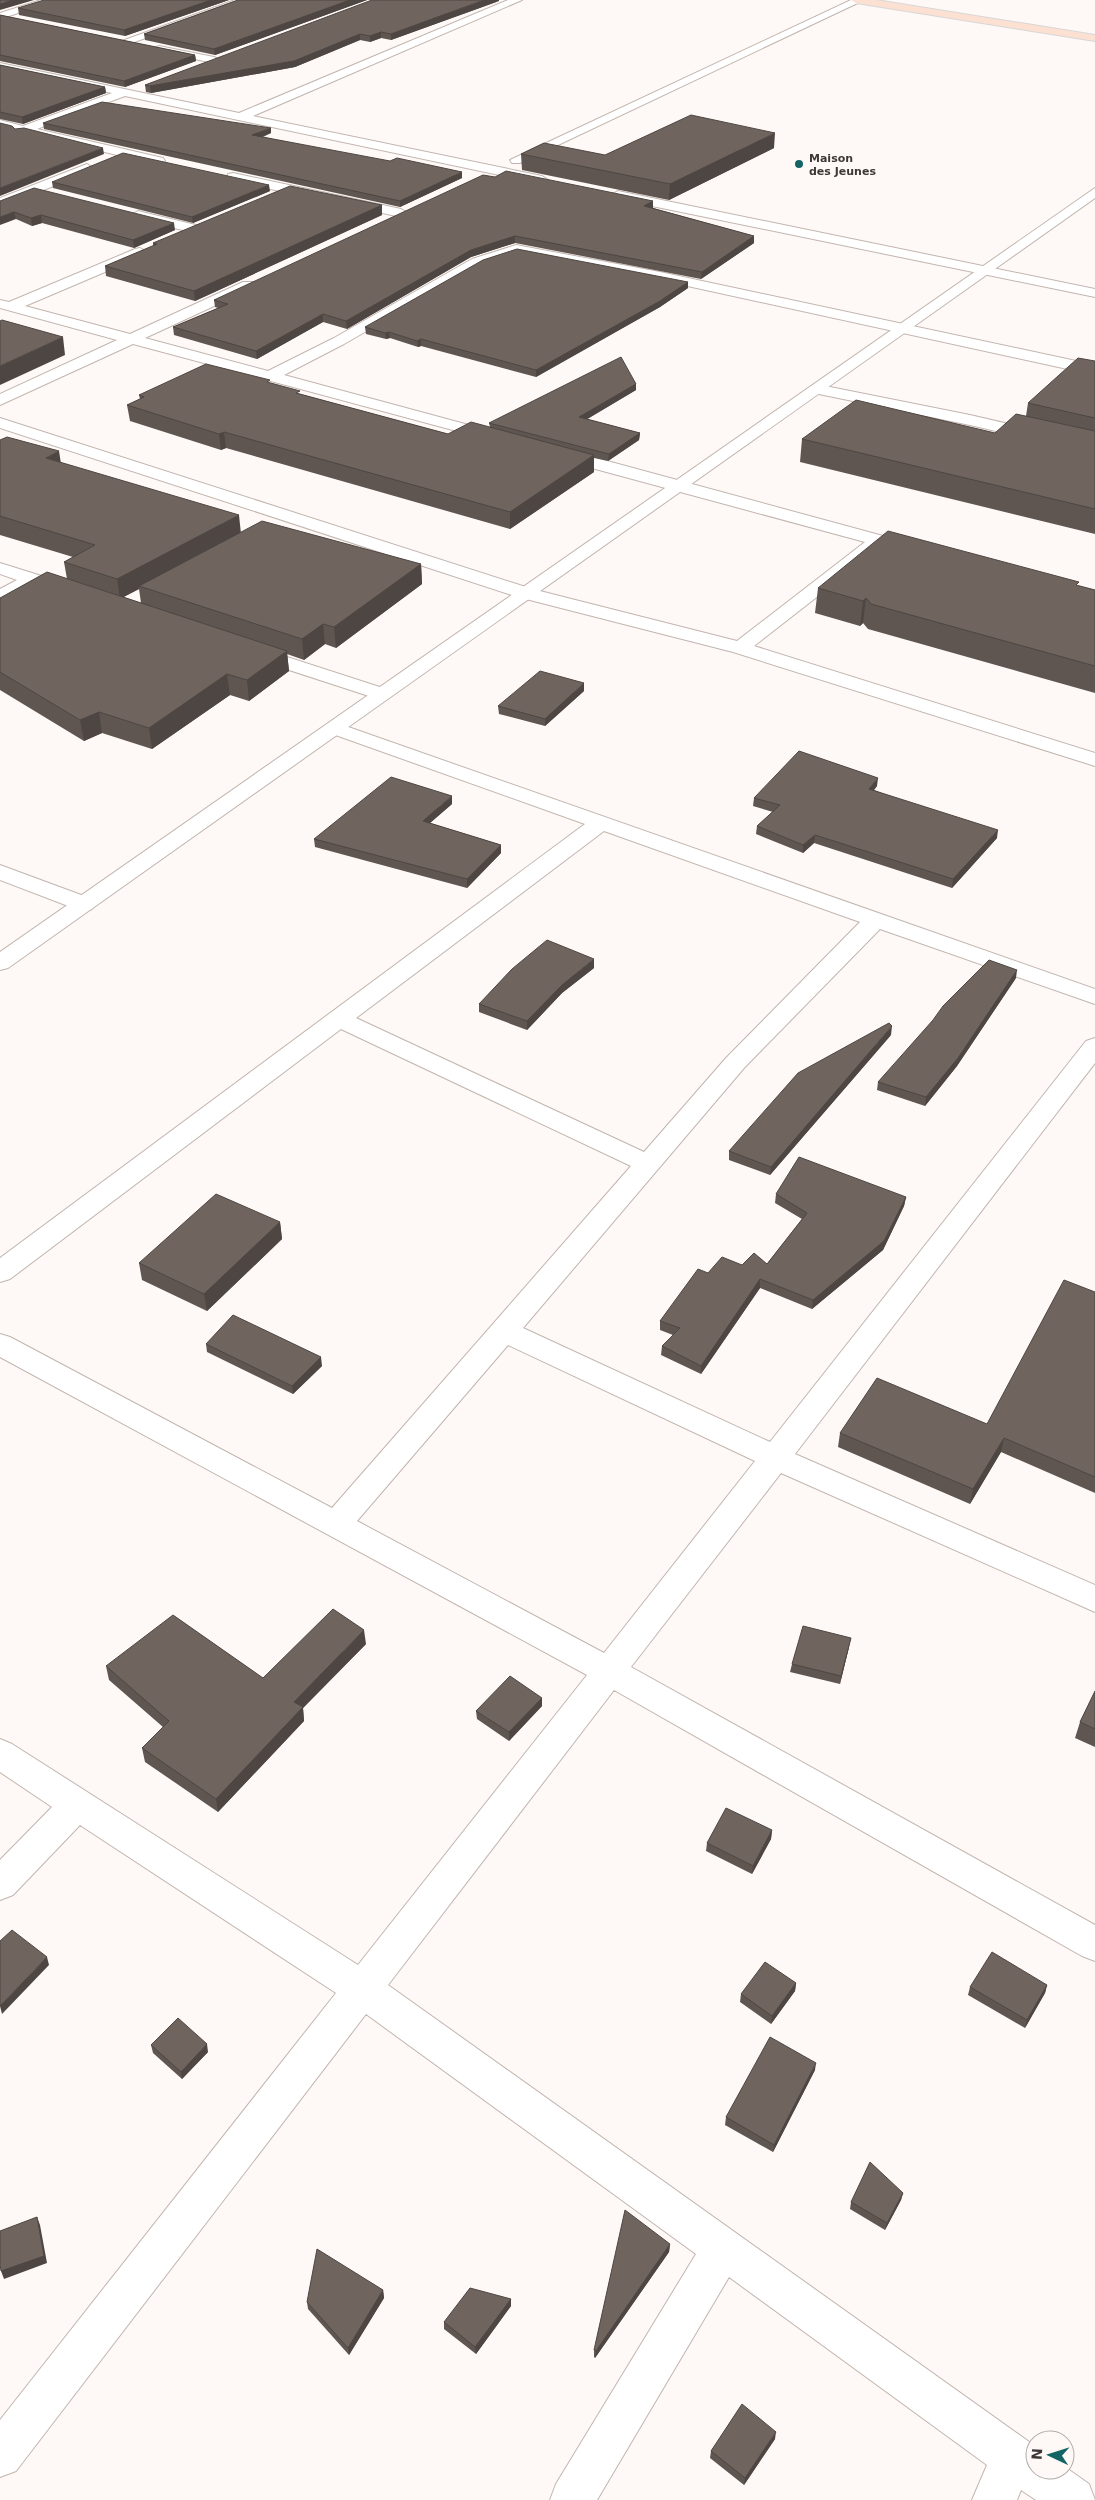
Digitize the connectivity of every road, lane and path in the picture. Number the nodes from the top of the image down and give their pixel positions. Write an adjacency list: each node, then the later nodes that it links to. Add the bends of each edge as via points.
1 (52, 0): 5 (street, via 0,16)
2 (240, 0): 8 (street, via 121,41 219,58)
3 (517, 0): 13 (street)
4 (858, 0): 6 (main road); 19 (street)
5 (29, 22)
6 (1095, 38)
7 (0, 66): 9 (street)
8 (196, 66)
9 (36, 73): 10 (street); 12 (street)
10 (9, 82)
11 (142, 86): 12 (street)
12 (124, 92): 13 (street); 15 (street)
13 (239, 117): 19 (street)
14 (0, 124): 15 (street)
15 (24, 129): 16 (street); 17 (street)
16 (0, 138)
17 (123, 153): 18 (street); 23 (street)
18 (172, 164)
19 (493, 170): 21 (street); 22 (street)
20 (221, 174): 24 (street)
21 (477, 178)
22 (551, 182)
23 (34, 189): 26 (street); 29 (street)
24 (289, 189): 28 (street); 32 (street, via 406,211)
25 (1095, 192): 36 (street)
26 (53, 194)
27 (609, 194): 36 (street)
28 (263, 200)
29 (0, 203)
30 (129, 212): 33 (street)
31 (212, 221): 33 (street)
32 (383, 221)
33 (195, 229): 34 (street)
34 (168, 240)
35 (151, 247): 39 (street)
36 (984, 270): 38 (street); 40 (street)
37 (257, 280): 41 (street)
38 (1095, 293)
39 (5, 306): 41 (street)
40 (903, 327): 42 (street); 43 (street, via 516,249 477,262 339,341); 44 (street)
41 (131, 339): 43 (street); 45 (street)
42 (1095, 370)
43 (270, 376): 47 (street)
44 (815, 389): 48 (street); 50 (street)
45 (0, 400)
46 (0, 423): 51 (street)
47 (516, 442)
48 (1095, 449)
49 (545, 450): 50 (street)
50 (677, 486): 53 (street); 57 (street)
51 (292, 518): 52 (street); 57 (street)
52 (266, 531)
53 (878, 540): 54 (street); 61 (street)
54 (925, 553)
55 (0, 568): 56 (street)
56 (32, 579): 58 (street); 59 (street)
57 (525, 593): 61 (street); 62 (street)
58 (85, 596)
59 (0, 597)
60 (233, 645): 62 (street)
61 (740, 648): 64 (street)
62 (382, 694): 63 (street)
63 (334, 728): 65 (street); 67 (street)
64 (1095, 760)
65 (602, 822): 68 (street); 71 (street)
66 (0, 872): 67 (street)
67 (84, 904): 69 (street)
68 (876, 919): 70 (street); 73 (street, via 735,1063)
69 (0, 963)
70 (1095, 997)
71 (339, 1019): 73 (street); 74 (street)
72 (1095, 1046): 77 (street)
73 (648, 1164): 75 (street)
74 (0, 1272)
75 (504, 1331): 77 (street); 78 (street)
76 (0, 1344): 78 (street)
77 (774, 1457): 79 (street); 80 (street)
78 (336, 1525): 80 (street)
79 (1095, 1599)
80 (609, 1671): 84 (street); 85 (street)
81 (0, 1754): 82 (street)
82 (78, 1804): 83 (street); 85 (street)
83 (0, 1884)
84 (1095, 1944)
85 (362, 1989): 86 (street); 87 (street)
86 (723, 2248): 88 (street); 89 (street)
87 (0, 2455)
88 (1013, 2457): 90 (street); 91 (street)
89 (572, 2500)
90 (994, 2500)
91 (1073, 2500)

